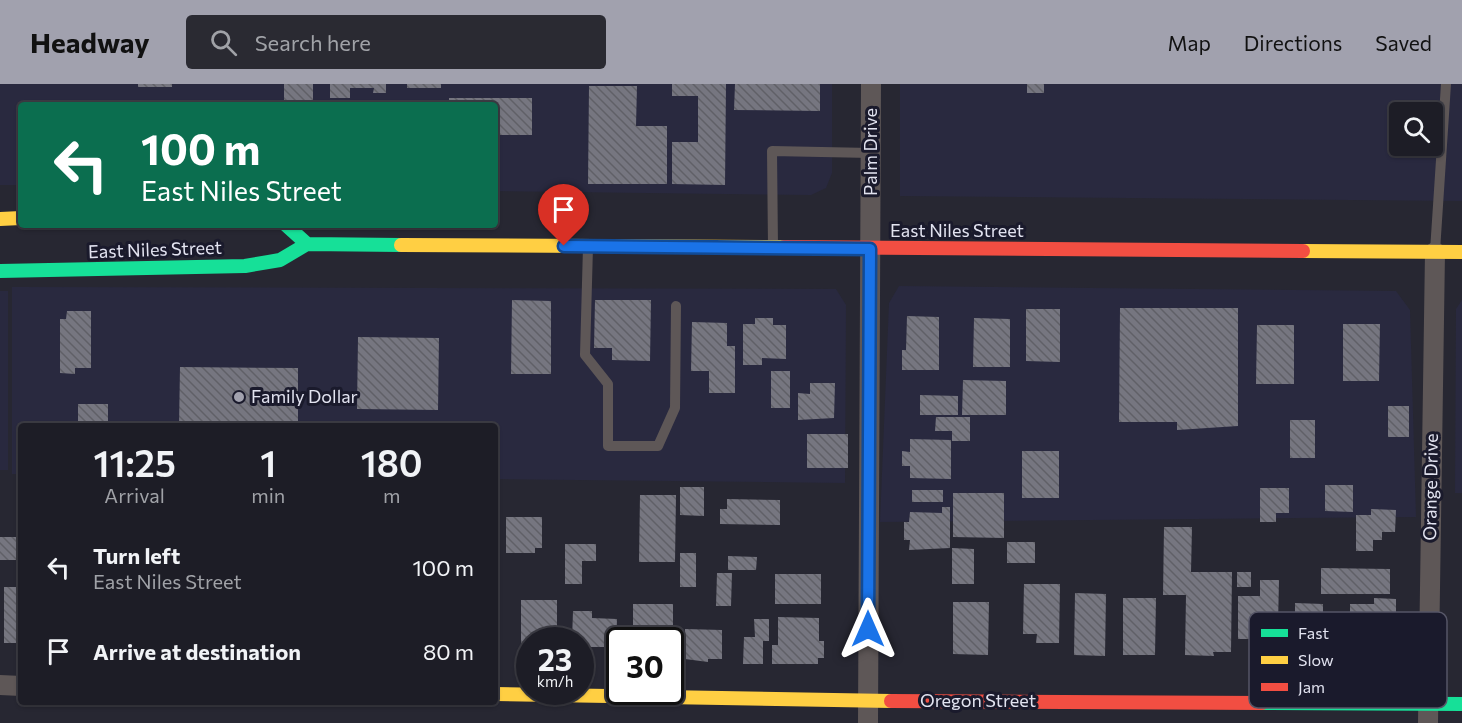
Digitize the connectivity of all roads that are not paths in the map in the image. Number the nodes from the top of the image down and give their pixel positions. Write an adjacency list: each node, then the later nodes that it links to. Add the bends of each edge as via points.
1 (871, 84): 3 (street, Palm Drive)
2 (1446, 84): 11 (lane)
3 (871, 153): 9 (lane, via 772,151); 10 (street, Palm Drive)
4 (18, 218): 5 (main road)
5 (0, 219)
6 (289, 228): 7 (main road)
7 (307, 244): 8 (main road, East Niles Street); 13 (main road, East Niles Street, via 280,260 245,266)
8 (588, 246): 9 (main road, East Niles Street); 14 (lane, via 585,355 608,384 608,446 658,446 675,408)
9 (773, 248): 10 (main road, East Niles Street)
10 (870, 249): 11 (main road, East Niles Street); 19 (street, Palm Drive)
11 (1435, 252): 12 (main road, East Niles Street); 15 (street, Orange Drive)
12 (1462, 252)
13 (0, 270)
14 (676, 306)
15 (1430, 612)
16 (0, 686): 17 (street)
17 (18, 686)
18 (498, 694): 19 (main road, Oregon Street)
19 (868, 701): 23 (main road, Oregon Street); 24 (street, Palm Drive)
20 (1462, 704): 21 (main road, Oregon Street)
21 (1447, 708)
22 (1447, 708): 23 (main road, Oregon Street)
23 (1428, 713)
24 (868, 723)

